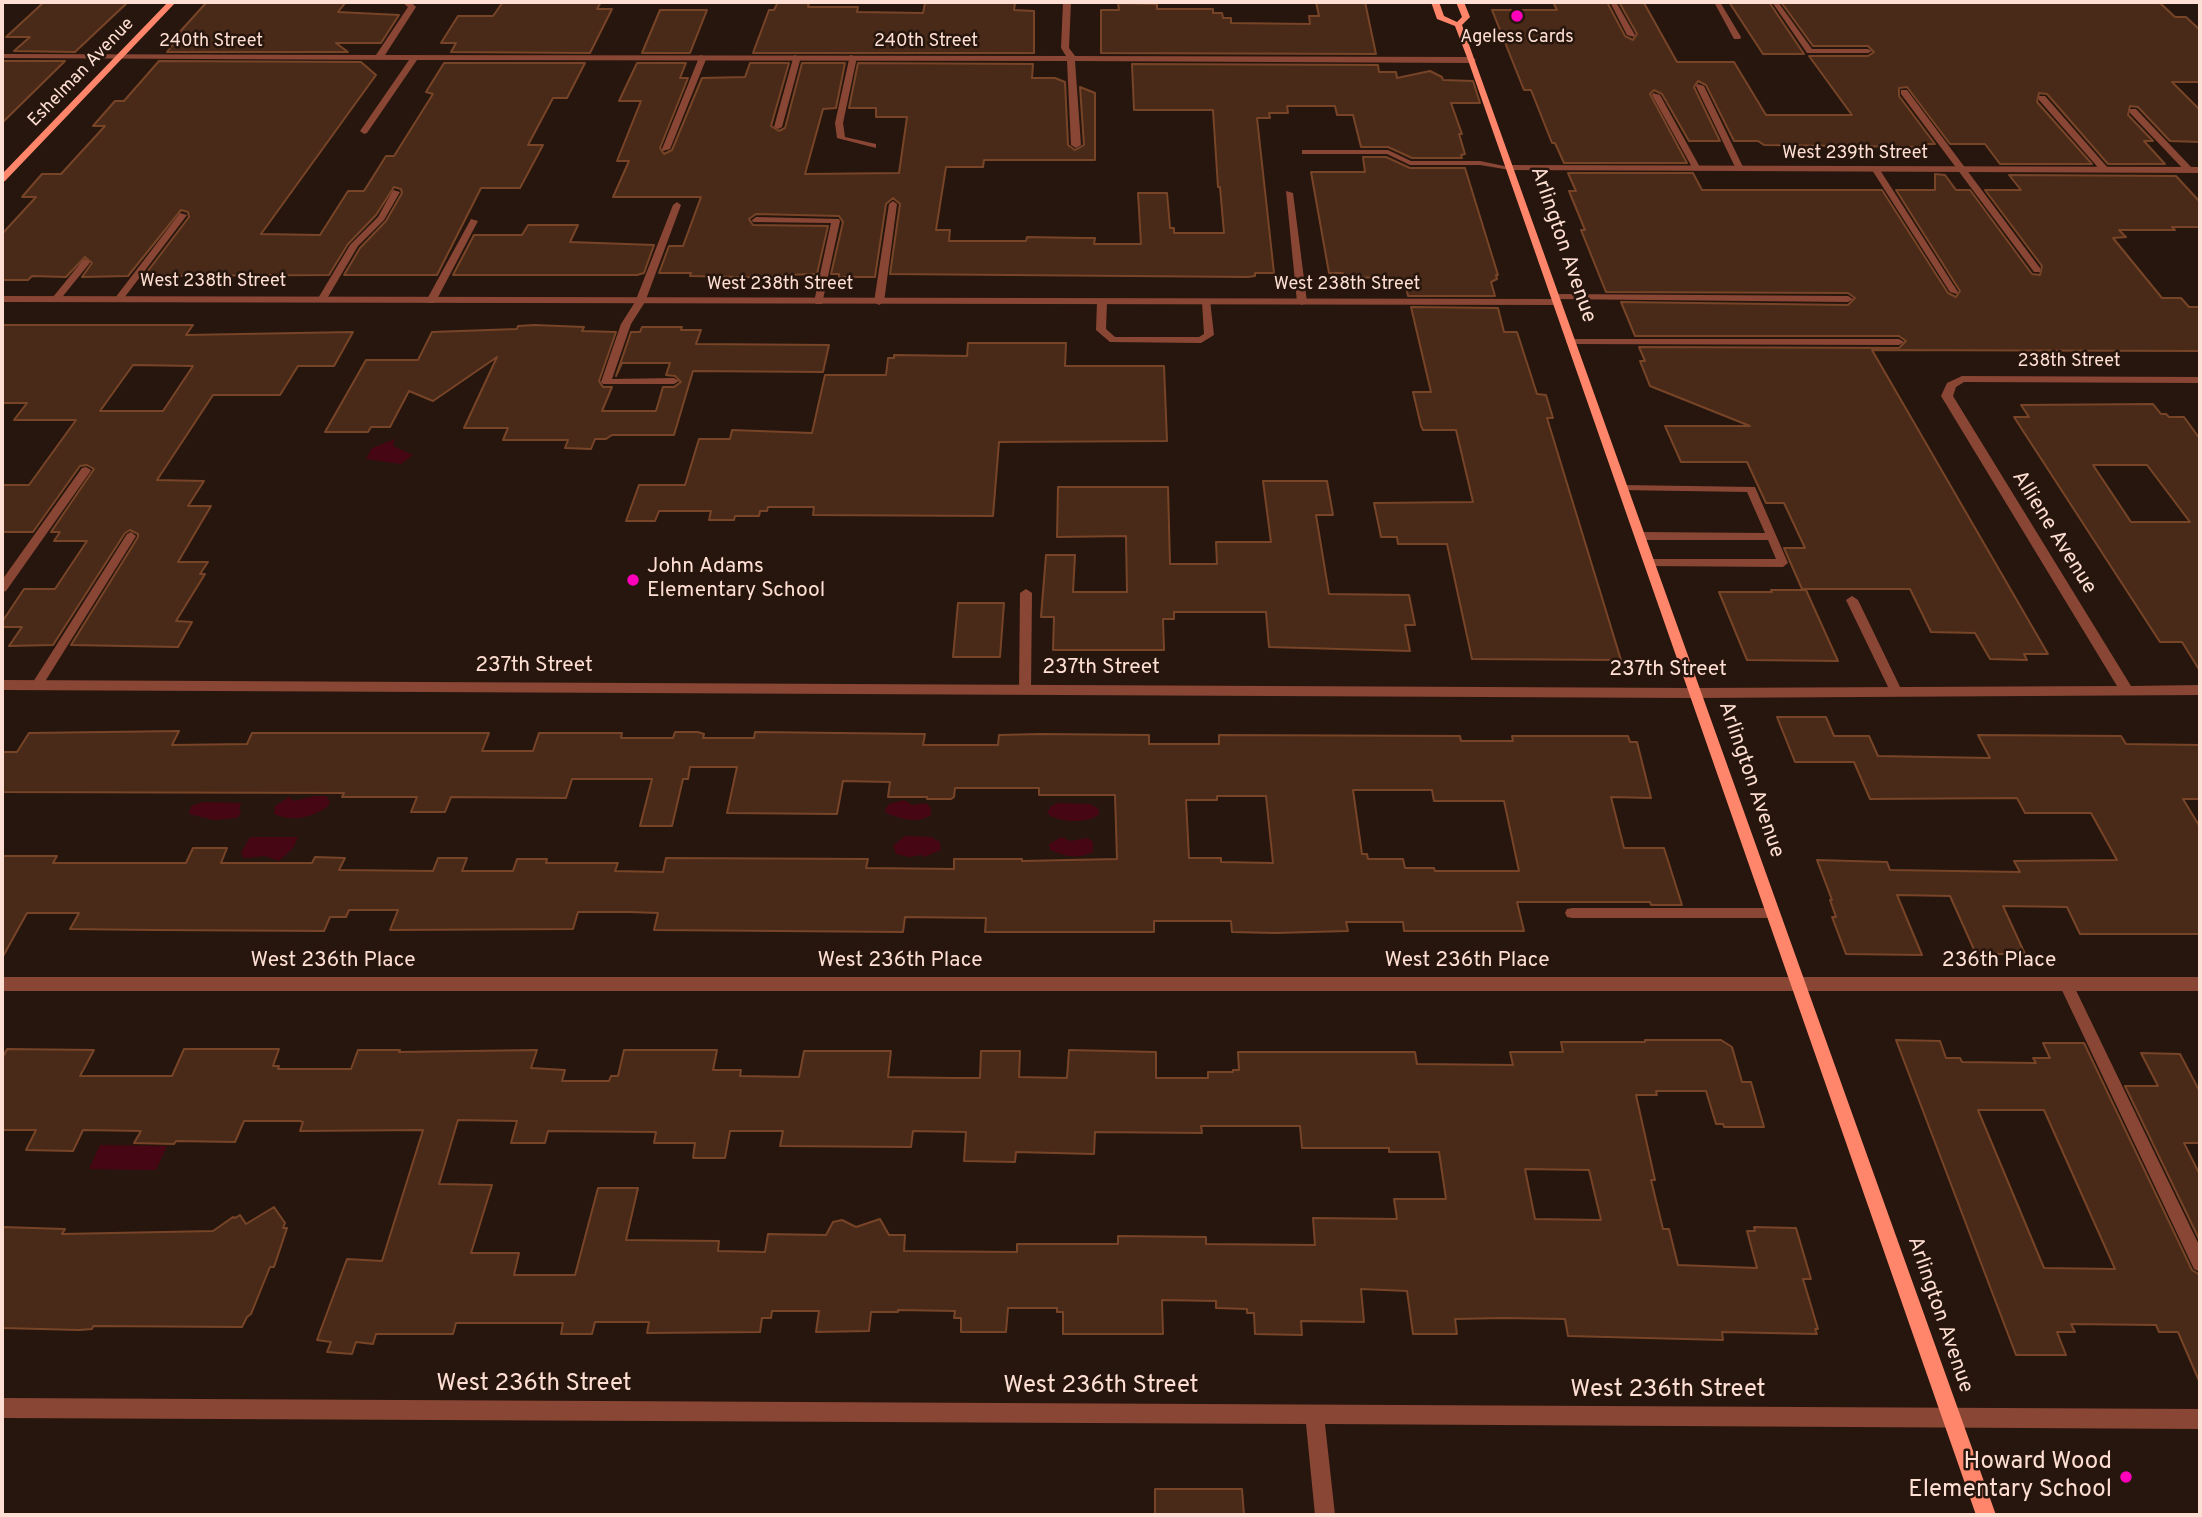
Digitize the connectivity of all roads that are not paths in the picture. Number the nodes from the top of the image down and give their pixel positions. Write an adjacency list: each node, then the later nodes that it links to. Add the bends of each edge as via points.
1 (172, 2): 14 (main road, Eshelman Avenue)
2 (406, 2): 15 (street, via 412,7)
3 (1067, 2): 20 (street, via 1065,48)
4 (1435, 2): 9 (main road, via 1440,17)
5 (1460, 2): 9 (main road, via 1466,17)
6 (1613, 2): 10 (lane)
7 (1717, 2): 11 (lane)
8 (1775, 2): 12 (lane, via 1810,51)
9 (1458, 25): 21 (main road, Arlington Avenue)
10 (1631, 35)
11 (1737, 37)
12 (1868, 51)
13 (2, 57): 14 (street, 240th Street)
14 (119, 57): 15 (street, 240th Street); 41 (main road, Eshelman Avenue)
15 (379, 57): 16 (street, 240th Street)
16 (415, 57): 17 (street, 240th Street); 28 (street)
17 (703, 57): 18 (street, 240th Street); 31 (lane)
18 (797, 57): 19 (street, 240th Street); 27 (lane)
19 (853, 57): 20 (street, 240th Street); 30 (lane, via 839,123 841,138)
20 (1071, 57): 21 (street, 240th Street); 29 (street)
21 (1472, 60): 33 (main road, Arlington Avenue)
22 (1700, 86): 35 (lane)
23 (1904, 92): 37 (lane)
24 (1656, 95): 34 (lane)
25 (2042, 98): 38 (lane)
26 (2133, 111): 39 (lane)
27 (778, 127)
28 (364, 131)
29 (1076, 145)
30 (873, 146)
31 (666, 149)
32 (1305, 152): 33 (lane, via 1388,152 1410,163)
33 (1510, 168): 34 (street, West 239th Street); 54 (main road, Arlington Avenue)
34 (1697, 169): 35 (street, West 239th Street)
35 (1740, 169): 36 (street, West 239th Street)
36 (1876, 170): 37 (street, West 239th Street); 51 (lane)
37 (1963, 170): 38 (street, West 239th Street); 50 (lane)
38 (2105, 170): 39 (street, West 239th Street)
39 (2189, 170): 40 (street, West 239th Street)
40 (2200, 170)
41 (2, 179)
42 (396, 192): 57 (lane, via 381,218 354,245)
43 (1289, 193): 64 (lane)
44 (893, 204): 61 (lane)
45 (677, 205): 59 (lane)
46 (183, 215): 56 (lane)
47 (756, 220): 60 (lane, via 836,221)
48 (474, 221): 58 (lane)
49 (86, 262): 53 (lane)
50 (2036, 270)
51 (1954, 292)
52 (2, 299): 53 (street, West 238th Street)
53 (56, 299): 56 (street, West 238th Street)
54 (1557, 299): 55 (lane); 64 (street, West 238th Street); 66 (main road, Arlington Avenue)
55 (1848, 299)
56 (118, 300): 57 (street, West 238th Street)
57 (322, 300): 58 (street, West 238th Street)
58 (431, 301): 59 (street, West 238th Street)
59 (639, 302): 60 (street, West 238th Street); 69 (lane, via 626,324 606,382)
60 (819, 302): 61 (street, West 238th Street)
61 (879, 302): 62 (street, West 238th Street)
62 (1102, 302): 63 (street, West 238th Street); 65 (lane, via 1101,330 1113,340 1201,340)
63 (1207, 302): 64 (street, West 238th Street); 65 (lane)
64 (1302, 302)
65 (1211, 330)
66 (1572, 342): 67 (lane); 72 (main road, Arlington Avenue)
67 (1899, 342)
68 (2200, 380): 70 (street, 238th Street, via 1962,379 1951,385)
69 (674, 381)
70 (1947, 396): 83 (street, Alliene Avenue)
71 (86, 470): 77 (lane)
72 (1623, 488): 74 (main road, Arlington Avenue); 75 (lane, via 1751,489)
73 (131, 536): 81 (lane)
74 (1640, 536): 75 (lane); 76 (main road, Arlington Avenue)
75 (1772, 537): 76 (lane, via 1783,563)
76 (1650, 563): 86 (main road, Arlington Avenue)
77 (2, 589)
78 (1026, 593): 82 (lane)
79 (1852, 600): 85 (lane)
80 (2, 685): 81 (street, 237th Street)
81 (37, 685): 82 (street, 237th Street)
82 (1025, 690): 86 (street, 237th Street)
83 (2127, 690): 84 (street, 237th Street); 85 (street, 237th Street)
84 (2200, 690)
85 (1896, 691): 86 (street, 237th Street)
86 (1695, 693): 88 (main road, Arlington Avenue)
87 (1572, 913): 88 (lane)
88 (1773, 913): 89 (main road, Arlington Avenue)
89 (1798, 983): 90 (street, West 236th Place); 91 (street, 236th Place); 96 (main road, Arlington Avenue)
90 (2, 984)
91 (2066, 984): 92 (street, 236th Place); 93 (lane)
92 (2200, 984)
93 (2200, 1264)
94 (2, 1408): 95 (street, West 236th Street)
95 (1314, 1413): 96 (street, West 236th Street); 98 (street)
96 (1951, 1417): 97 (street, West 236th Street); 99 (main road, Arlington Avenue)
97 (2200, 1419)
98 (1325, 1515)
99 (1986, 1515)

